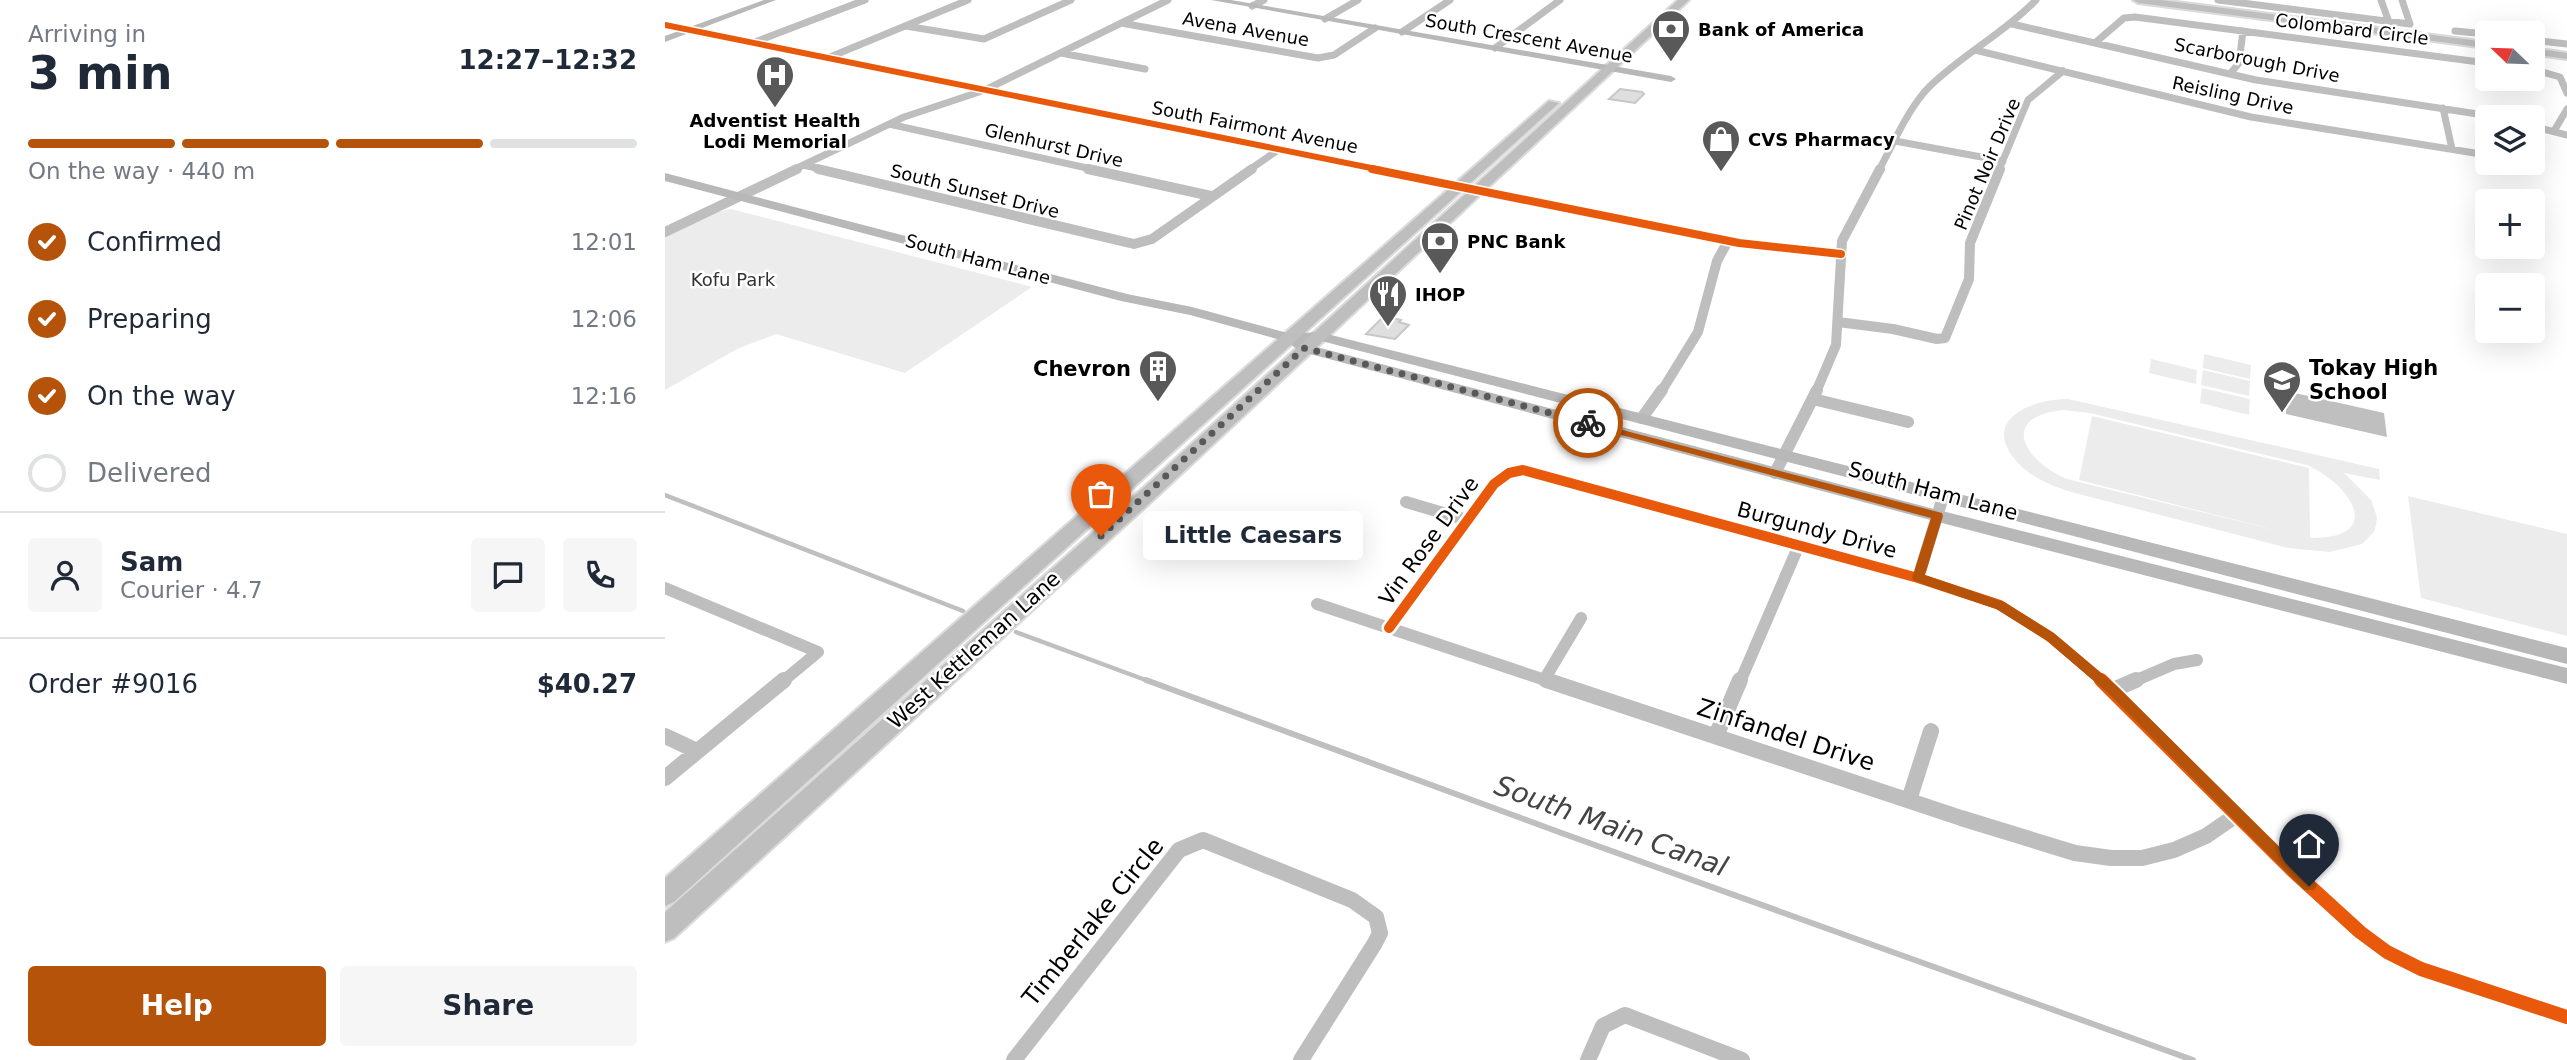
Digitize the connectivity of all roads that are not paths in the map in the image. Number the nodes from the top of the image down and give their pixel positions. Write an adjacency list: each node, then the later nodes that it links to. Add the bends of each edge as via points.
1 (772, 0): 28 (main road)
2 (865, 0): 37 (street)
3 (968, 0): 26 (street)
4 (1072, 0): 26 (street, via 983,39)
5 (1168, 0): 23 (street)
6 (1215, 0): 19 (main road, South Crescent Avenue)
7 (1264, 0): 19 (street)
8 (1358, 0): 21 (street)
9 (1450, 0): 31 (street)
10 (1560, 0): 42 (street)
11 (1668, 0): 52 (main road, West Kettleman Lane)
12 (1684, 0): 53 (main road, West Kettleman Lane)
13 (2036, 0): 25 (street)
14 (2138, 0): 39 (main road)
15 (2175, 0): 33 (main road)
16 (2217, 0): 20 (street)
17 (2381, 0): 22 (street)
18 (2402, 0): 22 (street, via 2410,24)
19 (1252, 6): 21 (main road, South Crescent Avenue)
20 (2307, 6): 22 (street)
21 (1325, 19): 27 (main road, South Crescent Avenue)
22 (2389, 22)
23 (1121, 23): 27 (street, Avena Avenue, via 1311,57 1325,57); 45 (street)
24 (665, 24): 28 (street, South Fairmont Avenue)
25 (2012, 24): 36 (street, Scarborough Drive); 43 (street)
26 (906, 26): 49 (street)
27 (1375, 28): 31 (main road, South Crescent Avenue)
28 (691, 30): 34 (main road); 37 (street, South Fairmont Avenue)
29 (2243, 31): 36 (street, Colombard Circle, via 2128,17); 38 (street, Colombard Circle); 58 (street, via 2239,63)
30 (2455, 31): 32 (street)
31 (1402, 32): 42 (main road, South Crescent Avenue)
32 (2475, 35)
33 (2475, 36)
34 (665, 39)
35 (2545, 41): 40 (street)
36 (2096, 42): 58 (street, Scarborough Drive)
37 (755, 43): 49 (street, South Fairmont Avenue)
38 (2341, 44): 47 (street); 50 (street, Colombard Circle)
39 (2475, 44)
40 (2567, 44)
41 (2545, 47): 44 (main road)
42 (1495, 48): 52 (main road, South Crescent Avenue)
43 (1976, 50): 55 (street, Reisling Drive); 69 (street, via 1929,87)
44 (2567, 50)
45 (1061, 52): 54 (street); 60 (street)
46 (2545, 53): 48 (main road)
47 (2342, 56)
48 (2567, 56)
49 (828, 58): 60 (street, South Fairmont Avenue)
50 (2451, 58): 51 (street, Colombard Circle); 56 (street)
51 (2475, 61)
52 (1596, 65): 53 (main road, South Crescent Avenue); 76 (main road, West Kettleman Lane)
53 (1612, 68): 59 (main road, South Crescent Avenue); 77 (main road, West Kettleman Lane)
54 (1145, 69)
55 (2063, 71): 70 (street, Reisling Drive, via 2156,98); 73 (street, Pinot Noir Drive, via 2028,100)
56 (2454, 71)
57 (2545, 72): 61 (street, via 2560,76)
58 (2230, 74): 62 (street, Scarborough Drive)
59 (1671, 79)
60 (985, 90): 65 (street); 71 (street, South Fairmont Avenue)
61 (2567, 93)
62 (2443, 108): 64 (street, Scarborough Drive); 70 (street)
63 (2567, 109): 67 (street)
64 (2475, 113)
65 (889, 124): 74 (street); 79 (street, Glenhurst Drive)
66 (2545, 129): 67 (street)
67 (2554, 131): 68 (street)
68 (2567, 135)
69 (1895, 141): 73 (street); 83 (street, via 1842,241)
70 (2452, 149): 72 (street, Reisling Drive)
71 (1278, 150): 76 (street, South Fairmont Avenue); 79 (street)
72 (2475, 153)
73 (2003, 161): 84 (street, Pinot Noir Drive, via 1971,243 1969,278 1944,338)
74 (803, 165): 78 (street); 82 (street, South Sunset Drive)
75 (665, 177): 78 (main road, South Ham Lane)
76 (1461, 186): 77 (street, South Fairmont Avenue); 85 (main road, West Kettleman Lane)
77 (1478, 190): 81 (street, South Fairmont Avenue); 85 (main road, West Kettleman Lane)
78 (740, 196): 80 (street); 85 (main road, South Ham Lane)
79 (1211, 196): 82 (street)
80 (665, 232)
81 (1728, 241): 83 (street, South Fairmont Avenue); 87 (street, via 1713,267 1695,338)
82 (1141, 244)
83 (1841, 254): 84 (street)
84 (1838, 322): 86 (street, via 1831,362)
85 (1305, 341): 87 (main road, South Ham Lane); 90 (main road, South Ham Lane); 114 (main road, West Kettleman Lane); 117 (main road, West Kettleman Lane, via 1150,492)
86 (1813, 400): 88 (street); 89 (street)
87 (1642, 418): 89 (main road, South Ham Lane)
88 (1907, 422)
89 (1784, 455): 90 (street); 92 (main road, South Ham Lane)
90 (1775, 473): 94 (main road, South Ham Lane)
91 (1542, 474): 95 (street, Vin Rose Drive, via 1523,470 1500,479); 96 (street, Burgundy Drive)
92 (1943, 497): 94 (street); 102 (main road, South Ham Lane)
93 (1406, 502): 95 (street)
94 (1938, 516): 97 (street); 104 (main road, South Ham Lane)
95 (1467, 520): 101 (street, Vin Rose Drive)
96 (1799, 545): 97 (street, Burgundy Drive); 109 (street)
97 (1918, 578): 106 (street, Burgundy Drive, via 2000,605 2025,619)
98 (665, 588): 110 (street, via 818,652)
99 (1317, 604): 101 (street, Zinfandel Drive)
100 (1581, 618): 105 (street)
101 (1389, 628): 105 (street, Zinfandel Drive)
102 (2567, 656)
103 (2197, 660): 106 (street, via 2174,664)
104 (2567, 676)
105 (1545, 680): 109 (street, Zinfandel Drive)
106 (2113, 690): 113 (street, Burgundy Drive)
107 (1931, 731): 112 (street)
108 (665, 736): 110 (street)
109 (1716, 736): 112 (street, Zinfandel Drive)
110 (697, 751): 111 (street)
111 (665, 778)
112 (1909, 800): 113 (street, Zinfandel Drive, via 2074,853 2111,858 2142,858 2174,850)
113 (2238, 814): 118 (street, Burgundy Drive, via 2302,879 2387,952 2421,969)
114 (688, 874): 115 (main road, West Kettleman Lane); 116 (main road, via 682,892)
115 (665, 894)
116 (665, 909)
117 (665, 929)
118 (2567, 1017)
119 (1014, 1060): 120 (street, Timberlake Circle, via 1179,850 1203,840 1352,900 1376,917 1380,933 1375,943)
120 (1301, 1060)
121 (1588, 1060): 122 (street, via 1603,1026 1625,1015)
122 (1742, 1060)

